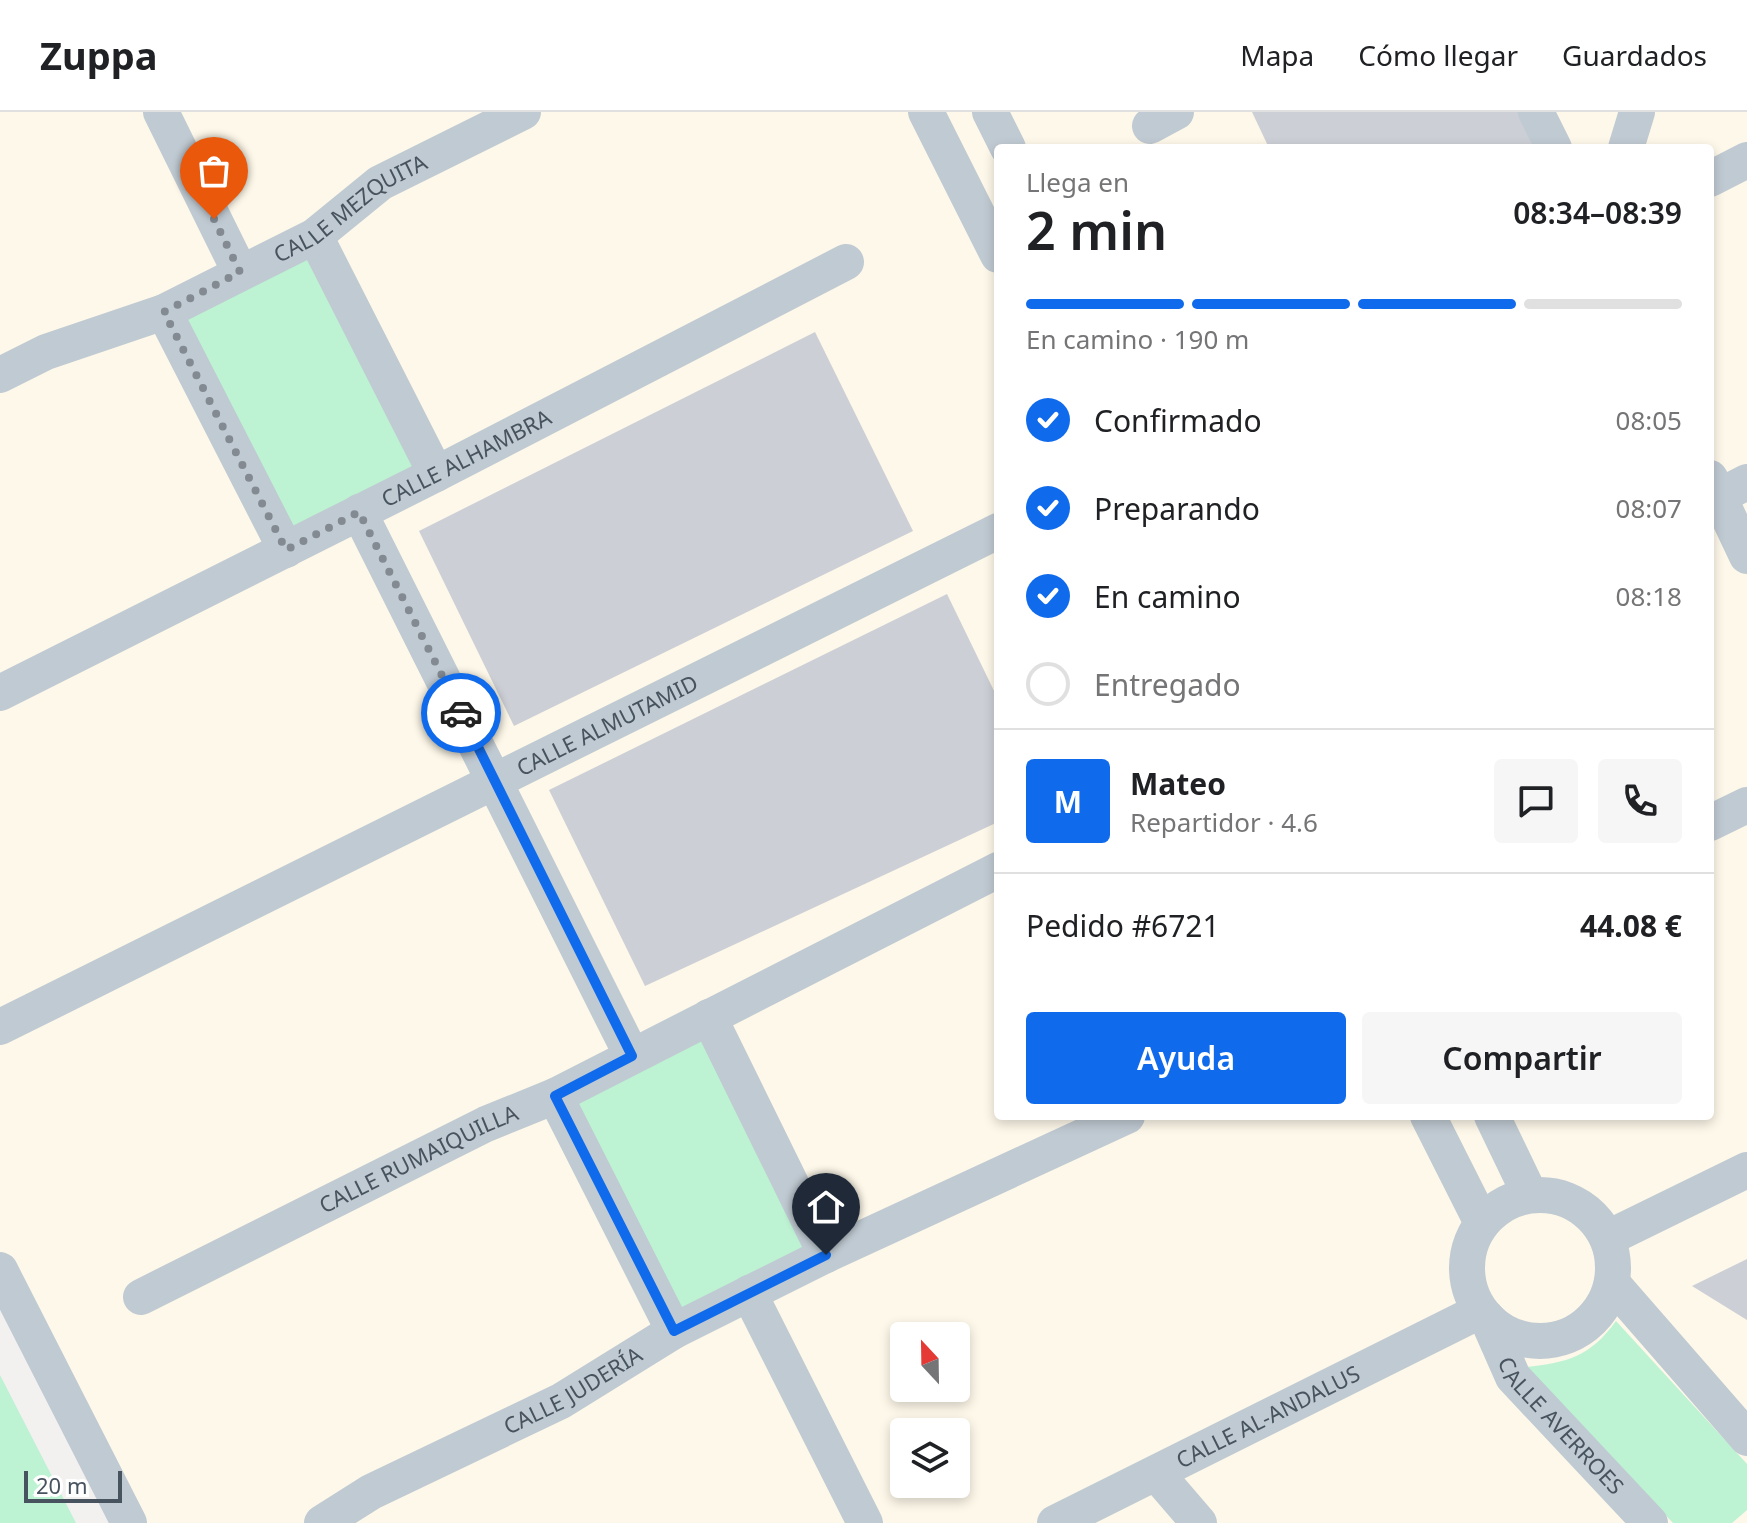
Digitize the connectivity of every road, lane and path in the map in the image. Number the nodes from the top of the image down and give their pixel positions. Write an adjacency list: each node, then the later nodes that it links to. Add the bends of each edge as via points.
1 (161, 112): 15 (street)
2 (523, 112): 12 (street, CALLE MEZQUITA, via 380,183)
3 (926, 112): 13 (street)
4 (990, 112): 7 (street)
5 (1536, 112): 8 (street)
6 (1637, 112): 9 (street)
7 (1006, 144)
8 (1552, 144)
9 (1627, 144)
10 (1747, 160): 11 (street)
11 (1714, 177)
12 (315, 236): 15 (street, CALLE MEZQUITA); 18 (street)
13 (994, 247)
14 (846, 262): 18 (street, CALLE ALHAMBRA)
15 (240, 272): 16 (street, CALLE MEZQUITA)
16 (164, 312): 17 (street, CALLE MEZQUITA, via 46,352); 22 (street)
17 (0, 375)
18 (436, 474): 20 (street, CALLE ALHAMBRA)
19 (1721, 490): 23 (street)
20 (359, 512): 22 (street, CALLE ALHAMBRA); 25 (street)
21 (994, 533): 25 (street, CALLE ALMUTAMID)
22 (286, 550): 24 (street, CALLE ALHAMBRA)
23 (1747, 556)
24 (0, 693)
25 (496, 782): 30 (street, CALLE ALMUTAMID); 31 (street)
26 (1747, 805): 27 (street)
27 (1714, 821)
28 (994, 872): 29 (street, CALLE RUMAIQUILLA)
29 (709, 1017): 31 (street, CALLE RUMAIQUILLA); 40 (street)
30 (0, 1027)
31 (632, 1056): 32 (street, CALLE RUMAIQUILLA)
32 (555, 1096): 44 (street, CALLE RUMAIQUILLA, via 486,1124); 46 (street)
33 (1118, 1120): 40 (street, CALLE JUDERÍA)
34 (1430, 1120): 38 (street)
35 (1494, 1120): 37 (street)
36 (1747, 1170): 39 (street)
37 (1530, 1195): 38 (street, via 1495,1209); 39 (street, via 1576,1204)
38 (1482, 1223): 45 (street, via 1470,1243 1466,1267 1469,1290)
39 (1608, 1238): 42 (street)
40 (826, 1255): 43 (street, CALLE JUDERÍA)
41 (0, 1270): 49 (street)
42 (1612, 1283): 45 (street, via 1591,1321 1552,1340 1509,1335); 47 (street)
43 (749, 1293): 46 (street, CALLE JUDERÍA); 51 (street)
44 (141, 1297)
45 (1483, 1314): 48 (street, CALLE AL-ANDALUS); 54 (street, CALLE AVERROES, via 1513,1377)
46 (674, 1331): 50 (street, CALLE JUDERÍA, via 561,1401 371,1492)
47 (1747, 1438)
48 (1156, 1473): 52 (street, CALLE AL-ANDALUS); 53 (street)
49 (129, 1523)
50 (322, 1523)
51 (865, 1523)
52 (1055, 1523)
53 (1199, 1523)
54 (1650, 1523)

